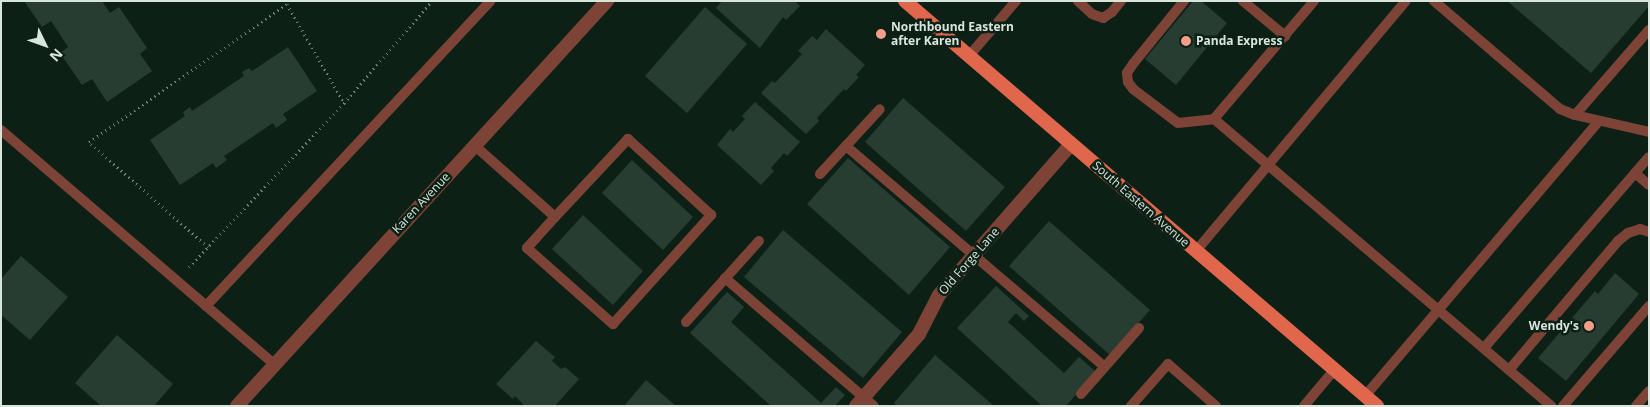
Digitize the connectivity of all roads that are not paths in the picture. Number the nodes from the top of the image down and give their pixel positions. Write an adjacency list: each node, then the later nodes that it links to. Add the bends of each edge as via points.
1 (490, 1): 35 (lane)
2 (607, 1): 22 (street, Karen Avenue)
3 (905, 1): 14 (main road, South Eastern Avenue)
4 (1016, 1): 14 (lane)
5 (1078, 1): 6 (lane, via 1092,14 1103,18)
6 (1122, 1)
7 (1184, 1): 17 (lane, via 1133,64 1127,73 1128,82 1178,123)
8 (1243, 1): 13 (lane)
9 (1314, 1): 13 (lane)
10 (1406, 1): 25 (lane)
11 (1434, 1): 16 (lane, via 1560,109)
12 (1649, 30): 16 (lane)
13 (1285, 36): 17 (lane)
14 (969, 56): 21 (main road, South Eastern Avenue)
15 (880, 109): 23 (lane)
16 (1575, 115): 18 (lane)
17 (1214, 119): 25 (lane)
18 (1599, 120): 20 (lane); 37 (lane)
19 (1, 130): 35 (lane)
20 (1649, 132)
21 (1071, 144): 32 (main road, South Eastern Avenue); 33 (street, Old Forge Lane)
22 (474, 145): 29 (lane); 41 (street, Karen Avenue)
23 (846, 146): 27 (lane); 33 (lane)
24 (1649, 157): 26 (lane)
25 (1268, 165): 32 (lane); 37 (lane)
26 (1635, 173): 28 (lane); 40 (lane)
27 (820, 174)
28 (1649, 185)
29 (556, 217): 29 (lane, via 527,248 613,324 711,214 628,139)
30 (1649, 232): 44 (lane, via 1640,229 1618,241)
31 (758, 241): 34 (lane)
32 (1196, 250): 43 (main road, South Eastern Avenue)
33 (974, 255): 42 (lane); 48 (street, Old Forge Lane, via 939,294 919,334)
34 (725, 278): 38 (lane); 48 (lane)
35 (206, 306): 41 (lane)
36 (1649, 306): 55 (lane)
37 (1438, 310): 40 (lane); 47 (lane)
38 (686, 322)
39 (1138, 328): 42 (lane)
40 (1484, 348): 44 (lane)
41 (274, 364): 49 (street, Karen Avenue)
42 (1105, 367): 46 (lane)
43 (1335, 370): 47 (main road, South Eastern Avenue); 52 (lane)
44 (1509, 370): 54 (lane)
45 (1649, 390): 56 (lane)
46 (1081, 394)
47 (1365, 396): 53 (main road, South Eastern Avenue)
48 (865, 403)
49 (237, 406)
50 (1132, 406): 51 (lane, via 1168,364)
51 (1216, 406)
52 (1304, 406)
53 (1377, 406)
54 (1551, 406)
55 (1563, 406)
56 (1636, 406)

